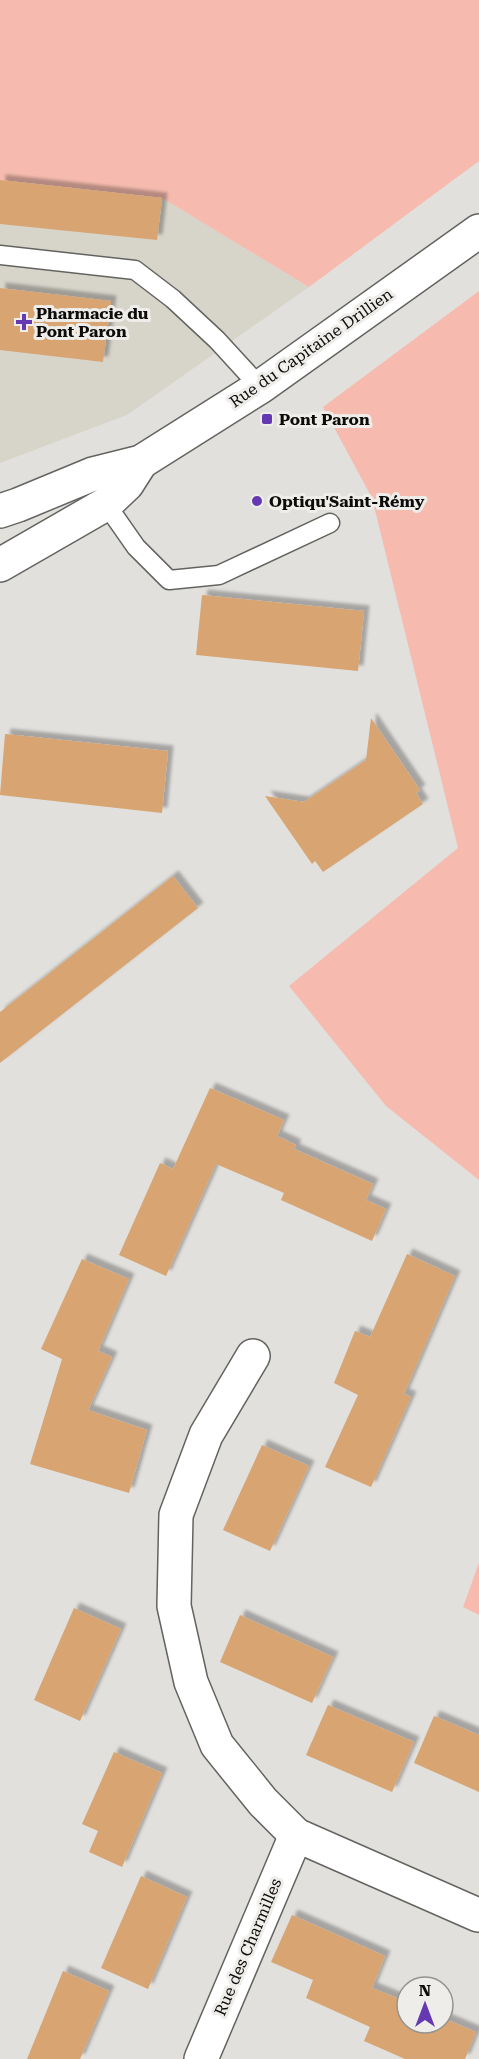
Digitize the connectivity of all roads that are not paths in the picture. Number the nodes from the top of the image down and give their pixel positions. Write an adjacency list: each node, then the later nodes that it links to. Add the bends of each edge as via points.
1 (479, 231): 3 (street, Rue du Capitaine Drillien)
2 (0, 255): 3 (lane, via 135,270 217,340)
3 (260, 387): 4 (street, Rue du Capitaine Drillien)
4 (141, 462): 5 (street, via 127,484); 6 (street, via 93,474)
5 (106, 504): 7 (lane, via 136,547 169,580 219,575); 8 (street)
6 (0, 511)
7 (330, 523)
8 (0, 565)
9 (253, 1356): 10 (street, via 206,1435 176,1515 174,1606 191,1682 217,1745 263,1802)
10 (296, 1835): 11 (street); 12 (street, Rue des Charmilles)
11 (477, 1915)
12 (201, 2059)

